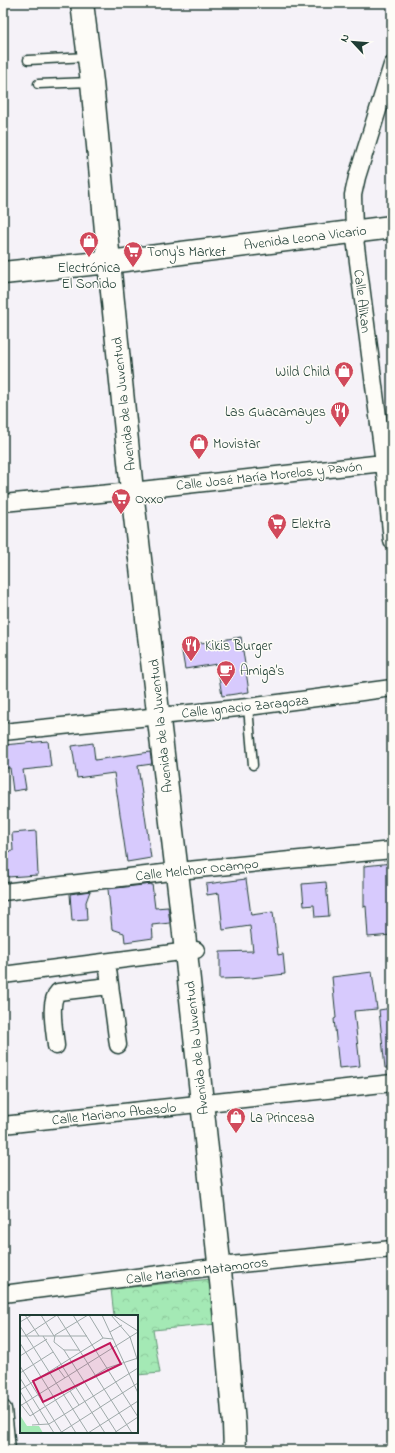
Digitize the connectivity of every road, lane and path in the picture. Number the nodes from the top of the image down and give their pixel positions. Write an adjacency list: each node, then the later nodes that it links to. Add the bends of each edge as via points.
1 (82, 3): 3 (street, Avenida de la Juventud)
2 (96, 3): 10 (street, Avenida de la Juventud)
3 (89, 57): 4 (lane); 6 (street, Avenida de la Juventud)
4 (28, 60)
5 (392, 65): 9 (street, Calle Alikan, via 354,187)
6 (92, 82): 7 (lane); 10 (street, Avenida de la Juventud)
7 (38, 84)
8 (392, 227): 9 (street, Avenida Leona Vicario)
9 (354, 231): 10 (street, Avenida Leona Vicario); 12 (street, Calle Alikan)
10 (116, 261): 11 (street, Avenida Leona Vicario); 13 (street, Avenida de la Juventud)
11 (3, 273)
12 (388, 462): 13 (street, Calle José María Morelos y Pavón); 15 (street, Calle Alikan)
13 (140, 490): 14 (street, Calle José María Morelos y Pavón); 18 (street, Avenida de la Juventud)
14 (3, 503)
15 (392, 541)
16 (392, 688): 17 (street, Calle Ignacio Zaragoza)
17 (248, 707): 18 (street, Calle Ignacio Zaragoza); 20 (lane)
18 (165, 715): 19 (street, Calle Ignacio Zaragoza); 22 (street, Avenida de la Juventud)
19 (3, 732)
20 (254, 765)
21 (392, 850): 22 (street, Calle Melchor Ocampo)
22 (182, 870): 23 (street, Calle Melchor Ocampo); 24 (street, Avenida de la Juventud)
23 (3, 892)
24 (191, 951): 25 (street); 31 (street, Avenida de la Juventud)
25 (107, 962): 26 (street); 27 (street)
26 (3, 975)
27 (109, 986): 28 (street); 29 (street, via 58,992 54,996 52,1004)
28 (118, 1045)
29 (56, 1046)
30 (392, 1083): 31 (street, Calle Mariano Abasolo)
31 (207, 1103): 32 (street, Calle Mariano Abasolo); 34 (street, Avenida de la Juventud)
32 (3, 1125)
33 (392, 1249): 34 (street, Calle Mariano Matamoros)
34 (224, 1266): 35 (street, Calle Mariano Matamoros); 38 (street, Avenida de la Juventud); 39 (street, Avenida de la Juventud)
35 (3, 1294)
36 (3, 1409): 37 (street)
37 (7, 1450)
38 (235, 1450)
39 (249, 1450)

